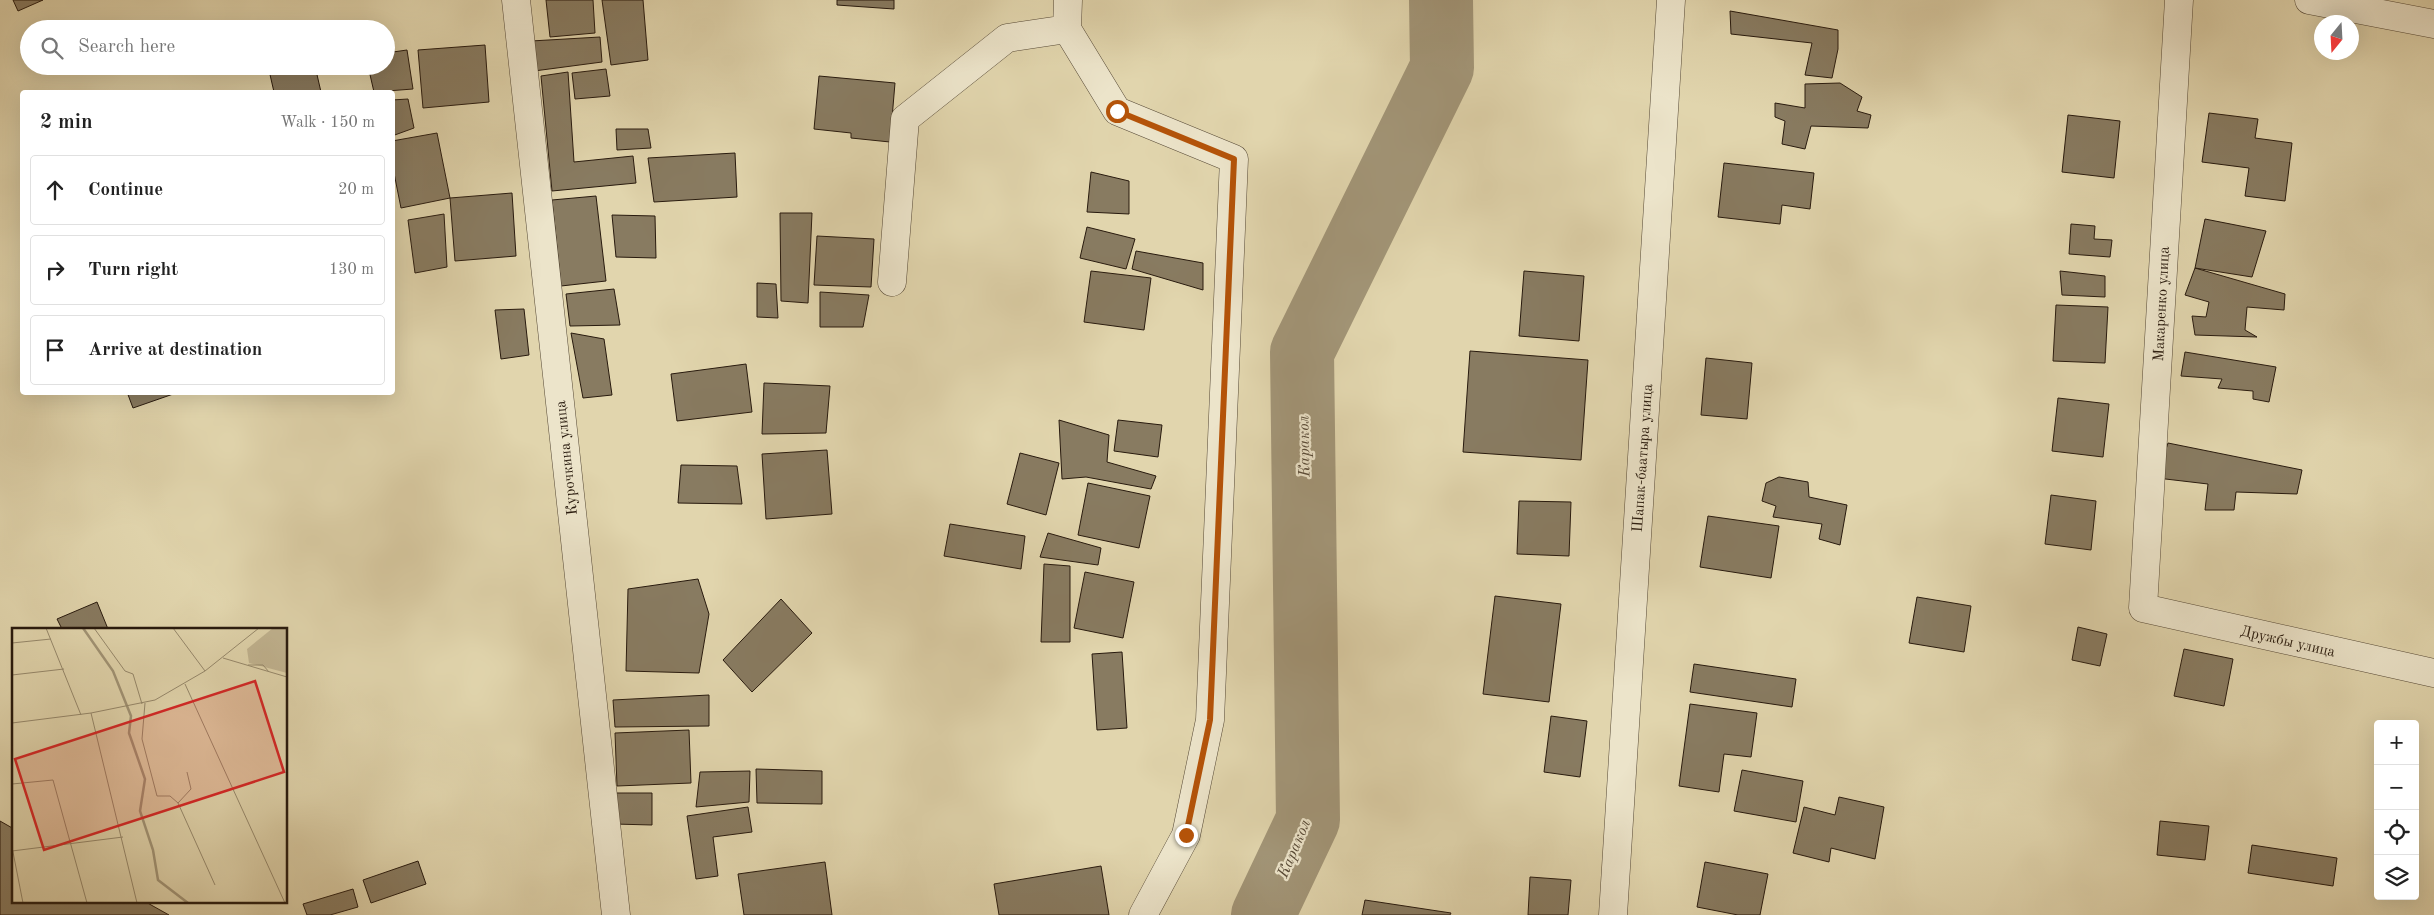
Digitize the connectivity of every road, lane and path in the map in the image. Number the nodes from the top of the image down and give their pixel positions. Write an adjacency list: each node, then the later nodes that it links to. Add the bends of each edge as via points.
1 (516, 0): 11 (street, Курочкина улица)
2 (1068, 0): 7 (street)
3 (1671, 0): 13 (street, Шапак-баатыра улица)
4 (2179, 0): 9 (street, Макаренко улица)
5 (2309, 0): 6 (street)
6 (2434, 24)
7 (1067, 29): 8 (street, via 1006,38 905,119); 12 (street, via 1117,111 1234,159 1210,720 1186,835)
8 (892, 282)
9 (2143, 608): 10 (street, Дружбы улица)
10 (2434, 673)
11 (616, 915)
12 (1143, 915)
13 (1613, 915)

